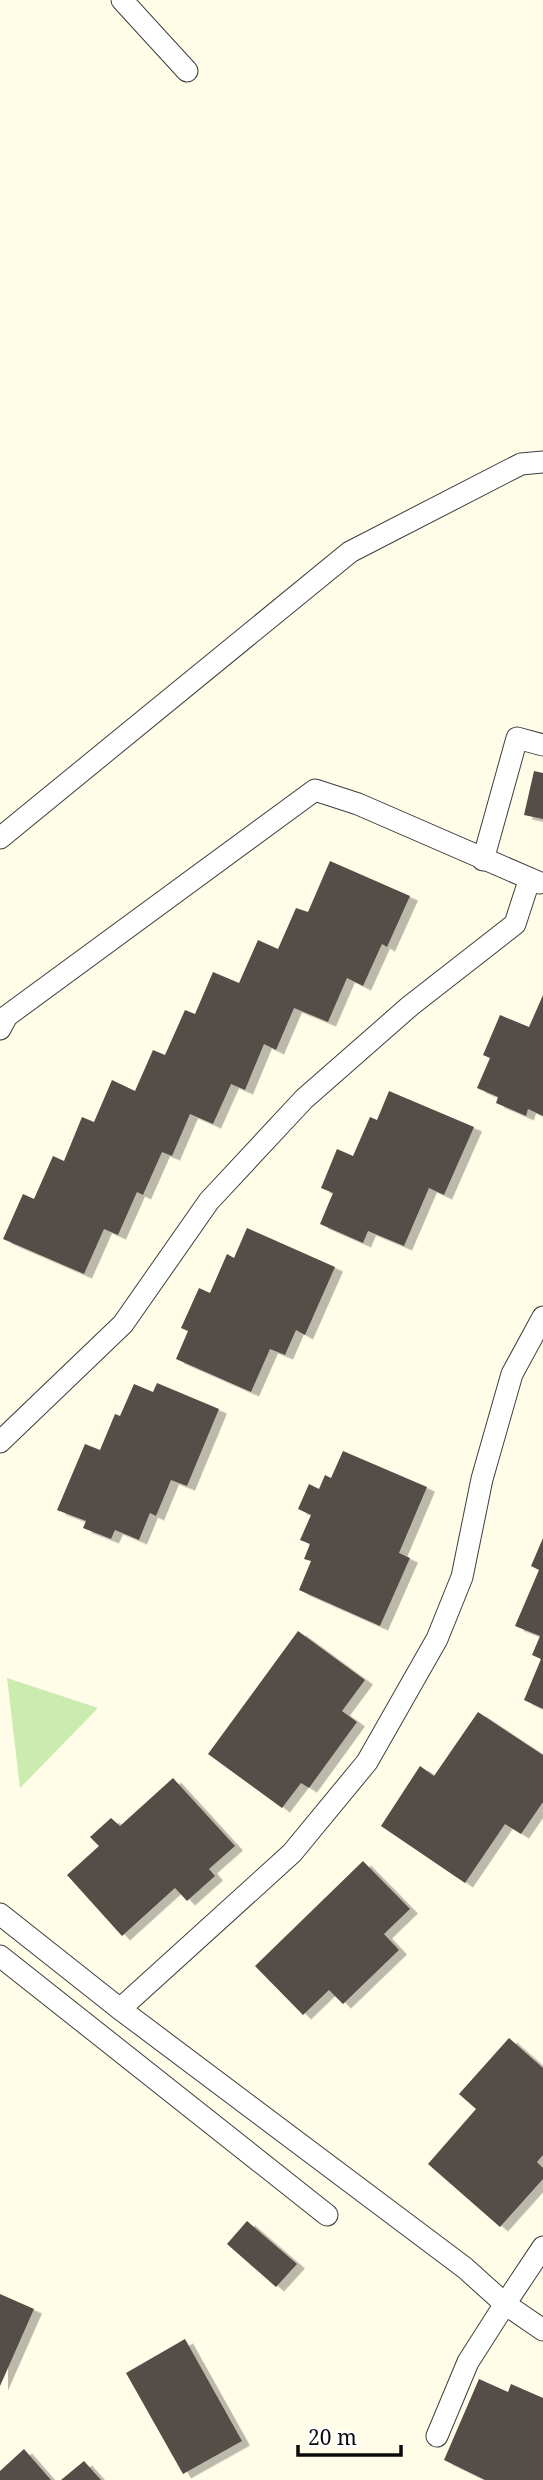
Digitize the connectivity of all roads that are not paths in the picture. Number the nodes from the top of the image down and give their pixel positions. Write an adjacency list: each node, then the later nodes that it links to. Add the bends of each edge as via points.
1 (122, 0): 2 (lane)
2 (187, 71)
3 (543, 462): 5 (lane, via 521,464 350,552)
4 (543, 745): 6 (lane, via 517,738)
5 (0, 838)
6 (484, 860): 7 (lane); 8 (lane, via 358,804 315,790 7,1016)
7 (536, 882): 10 (lane, via 515,924 410,1006 304,1099 209,1201 123,1324)
8 (0, 1030)
9 (543, 1317): 13 (lane, via 512,1374 482,1479 462,1577 437,1639 367,1762 292,1853)
10 (0, 1443)
11 (0, 1914): 13 (lane)
12 (0, 1955): 14 (lane)
13 (120, 2009): 16 (lane, via 465,2267)
14 (327, 2216)
15 (543, 2246): 16 (lane)
16 (505, 2304): 17 (lane); 18 (lane, via 468,2362)
17 (543, 2330)
18 (437, 2436)

